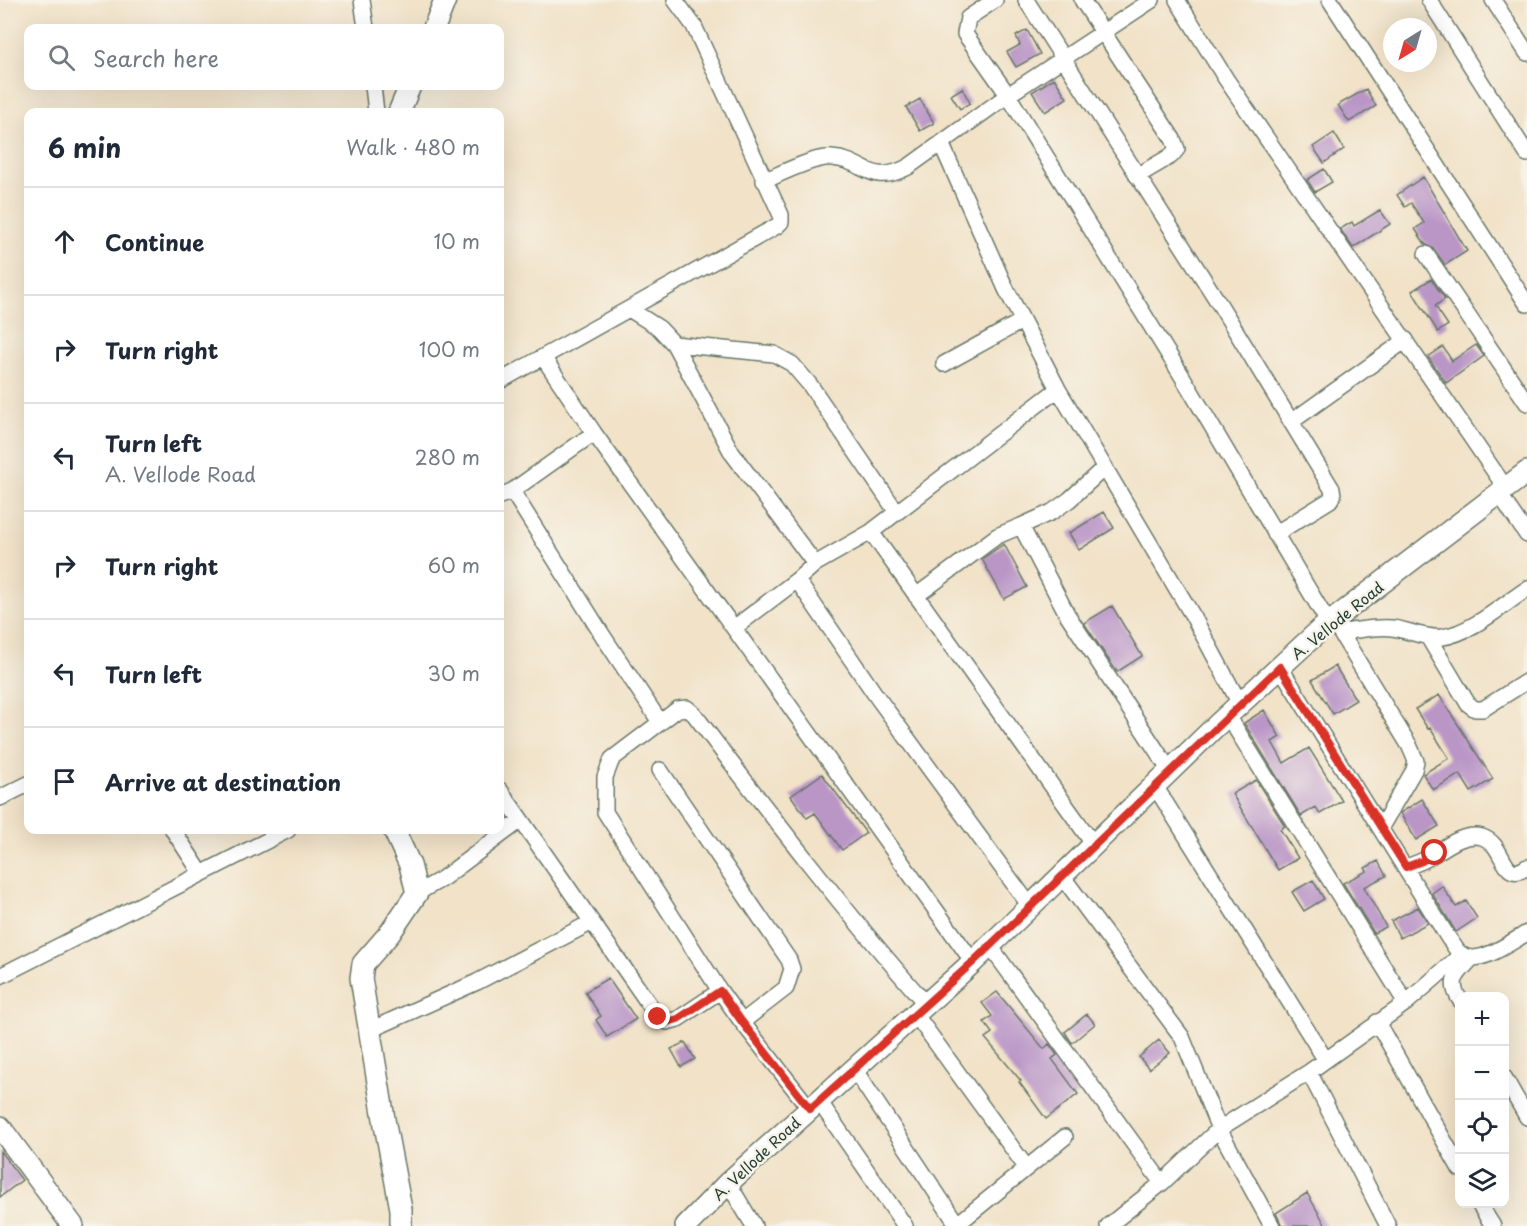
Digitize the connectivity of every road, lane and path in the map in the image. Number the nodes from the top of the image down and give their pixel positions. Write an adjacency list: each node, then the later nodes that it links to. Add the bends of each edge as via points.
1 (362, 0): 12 (street)
2 (445, 0): 13 (main road)
3 (675, 0): 25 (street, via 694,26)
4 (995, 0): 19 (street, via 968,18 965,34)
5 (1026, 0): 16 (street)
6 (1082, 0): 14 (street)
7 (1152, 0): 14 (street)
8 (1177, 0): 30 (street, via 1226,79)
9 (1330, 0): 27 (street, via 1468,216)
10 (1429, 0): 23 (street)
11 (1493, 0): 15 (street)
12 (365, 24)
13 (436, 24)
14 (1104, 32): 16 (street); 24 (street, via 1176,149 1172,156)
15 (1527, 53)
16 (1063, 59): 19 (street); 24 (street)
17 (373, 90): 20 (street)
18 (408, 90): 21 (main road)
19 (1008, 95): 22 (street); 46 (street)
20 (376, 108)
21 (401, 108)
22 (941, 143): 25 (street, via 908,168 890,175 875,175 830,157); 29 (street)
23 (1527, 154)
24 (1137, 176): 37 (street)
25 (764, 181): 28 (street, via 781,215 777,226)
26 (1426, 254): 36 (street)
27 (1526, 297)
28 (629, 309): 31 (street); 32 (street)
29 (1022, 321): 33 (street); 35 (street)
30 (1406, 340): 37 (street); 41 (street)
31 (674, 344): 43 (street, via 774,354 792,364); 48 (street, via 732,453)
32 (543, 357): 34 (street); 38 (street)
33 (944, 364)
34 (504, 379)
35 (1058, 389): 39 (street); 43 (street)
36 (1527, 403)
37 (1291, 422): 46 (street, via 1333,495)
38 (594, 434): 42 (street); 52 (street)
39 (1105, 467): 44 (street, via 1052,512); 57 (street, via 1194,618)
40 (1527, 472): 41 (main road, A. Vellode Road)
41 (1502, 490): 47 (street); 53 (main road, A. Vellode Road)
42 (506, 493): 58 (street)
43 (896, 511): 45 (street)
44 (1021, 526): 51 (street, via 997,536); 60 (street, via 1067,614)
45 (871, 532): 48 (street); 51 (street)
46 (1275, 534): 53 (street)
47 (1527, 535)
48 (815, 564): 49 (street)
49 (797, 580): 52 (street); 78 (street)
50 (1527, 589): 54 (street, via 1466,629 1443,637)
51 (916, 596): 72 (street)
52 (734, 628): 83 (street)
53 (1335, 628): 54 (street, via 1388,628); 55 (main road, A. Vellode Road); 66 (street, via 1416,761)
54 (1428, 637): 56 (street, via 1468,704 1475,709 1483,709)
55 (1280, 667): 57 (main road, A. Vellode Road); 66 (street)
56 (1527, 681)
57 (1234, 710): 60 (main road, A. Vellode Road); 87 (street)
58 (660, 722): 85 (street, via 612,759 605,777 605,812); 88 (street, via 678,709 687,708 694,714)
59 (660, 770): 89 (street, via 792,969 786,988)
60 (1170, 771): 62 (main road, A. Vellode Road)
61 (24, 786): 64 (street)
62 (1155, 786): 72 (main road, A. Vellode Road); 92 (street)
63 (504, 796): 65 (street)
64 (0, 798)
65 (521, 820): 67 (street); 79 (street)
66 (1381, 826): 73 (street)
67 (504, 833)
68 (176, 834): 75 (street)
69 (280, 834): 75 (street)
70 (396, 834): 77 (main road)
71 (502, 834): 77 (street)
72 (1094, 845): 76 (main road, A. Vellode Road)
73 (1406, 867): 74 (street, via 1449,844 1480,836 1496,845 1508,869 1519,872); 82 (street, via 1449,939)
74 (1527, 867)
75 (201, 873): 84 (street)
76 (1062, 876): 78 (main road, A. Vellode Road); 99 (street, via 1182,1037)
77 (417, 893): 91 (main road, via 363,964 361,978)
78 (1030, 906): 81 (main road, A. Vellode Road)
79 (592, 922): 85 (street, via 658,1017 667,1022); 91 (street, via 477,982)
80 (1527, 933): 82 (street, via 1482,958)
81 (990, 946): 83 (main road, A. Vellode Road); 104 (street)
82 (1466, 957): 86 (street, via 1454,980); 87 (street)
83 (973, 962): 88 (main road, A. Vellode Road)
84 (0, 976)
85 (720, 991): 89 (street)
86 (1455, 993)
87 (1406, 1003): 90 (street)
88 (920, 1009): 93 (main road, A. Vellode Road); 102 (street)
89 (742, 1022): 96 (street)
90 (1377, 1022): 92 (street); 101 (street)
91 (368, 1032): 108 (main road)
92 (1325, 1059): 94 (street)
93 (854, 1069): 96 (main road, A. Vellode Road); 106 (street)
94 (1309, 1072): 99 (street); 114 (street)
95 (1509, 1086): 97 (street)
96 (814, 1105): 103 (main road, A. Vellode Road); 111 (street)
97 (1527, 1117)
98 (0, 1127): 107 (main road)
99 (1219, 1129): 104 (street); 113 (street)
100 (1065, 1137): 102 (street)
101 (1455, 1159)
102 (1026, 1167): 106 (street)
103 (728, 1183): 109 (main road, A. Vellode Road); 110 (street)
104 (1162, 1183): 112 (street)
105 (1482, 1208): 115 (street)
106 (956, 1225)
107 (73, 1226)
108 (401, 1226)
109 (686, 1226)
110 (754, 1226)
111 (906, 1226)
112 (1108, 1226)
113 (1272, 1226)
114 (1388, 1226)
115 (1493, 1226)

